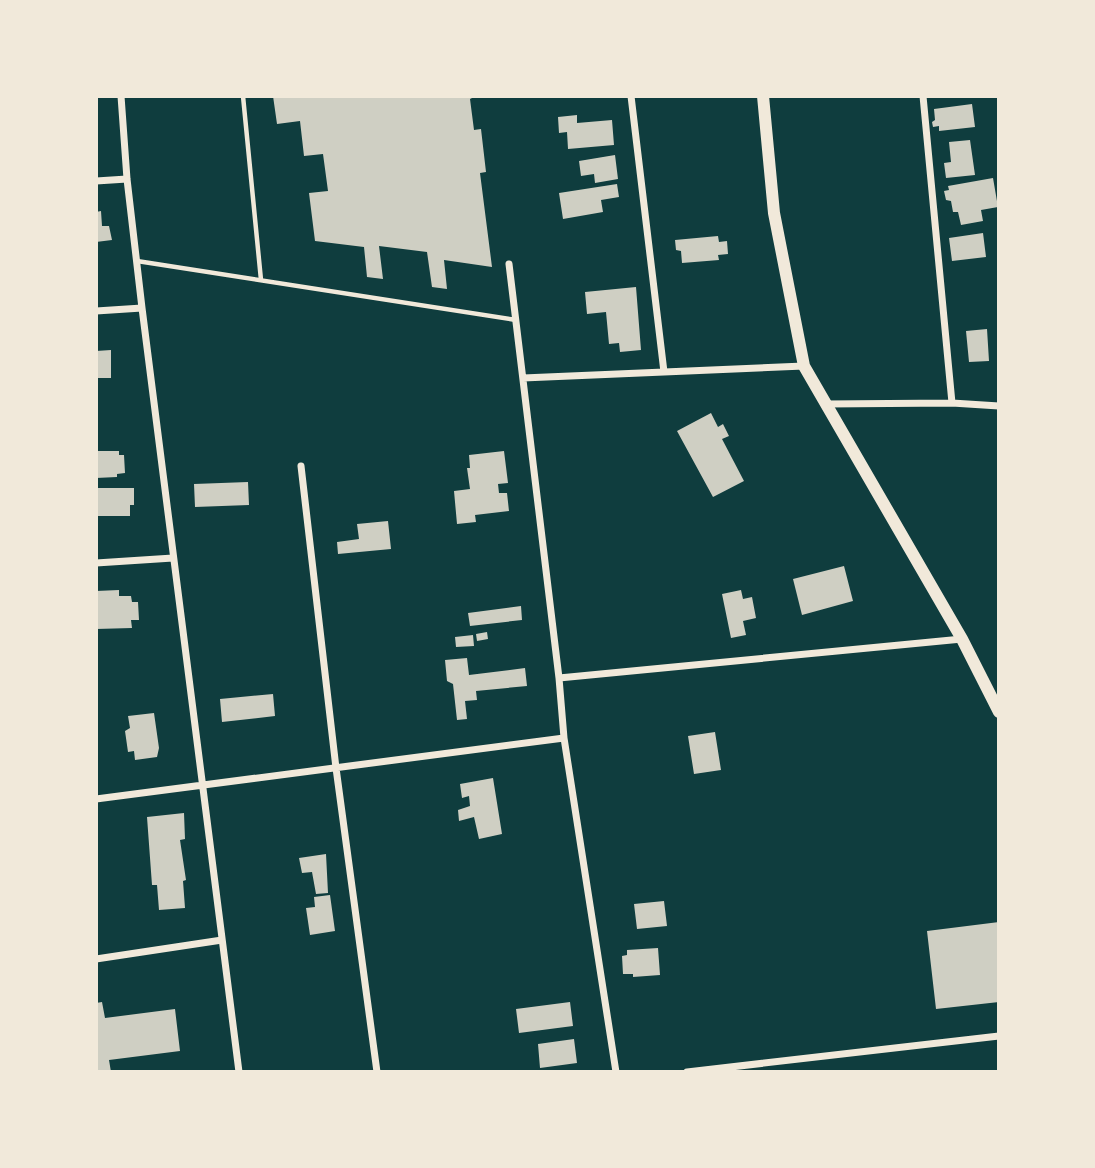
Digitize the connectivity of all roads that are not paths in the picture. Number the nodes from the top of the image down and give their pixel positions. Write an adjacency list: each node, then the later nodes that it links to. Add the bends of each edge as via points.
1 (121, 96): 6 (street)
2 (243, 96): 10 (lane)
3 (631, 96): 15 (street)
4 (762, 96): 14 (main road, via 774,213)
5 (923, 96): 17 (street)
6 (127, 179): 7 (street); 8 (street)
7 (96, 181)
8 (136, 261): 10 (lane); 11 (street)
9 (509, 264): 13 (street)
10 (261, 280): 13 (lane)
11 (142, 308): 12 (street); 21 (street)
12 (96, 311)
13 (516, 320): 16 (street)
14 (804, 366): 15 (street); 18 (main road)
15 (664, 372): 16 (street)
16 (523, 377): 24 (street)
17 (952, 403): 18 (street); 19 (street)
18 (826, 404): 23 (main road)
19 (999, 406)
20 (301, 466): 27 (street)
21 (173, 558): 22 (street); 28 (street)
22 (96, 563)
23 (962, 639): 24 (street); 25 (main road)
24 (559, 678): 26 (street)
25 (998, 707)
26 (564, 738): 27 (street); 35 (street)
27 (336, 768): 28 (street); 34 (street)
28 (202, 786): 29 (street); 30 (street)
29 (96, 799)
30 (222, 940): 31 (street); 33 (street)
31 (96, 959)
32 (999, 1036): 36 (street)
33 (239, 1072)
34 (377, 1072)
35 (615, 1072)
36 (687, 1072)

